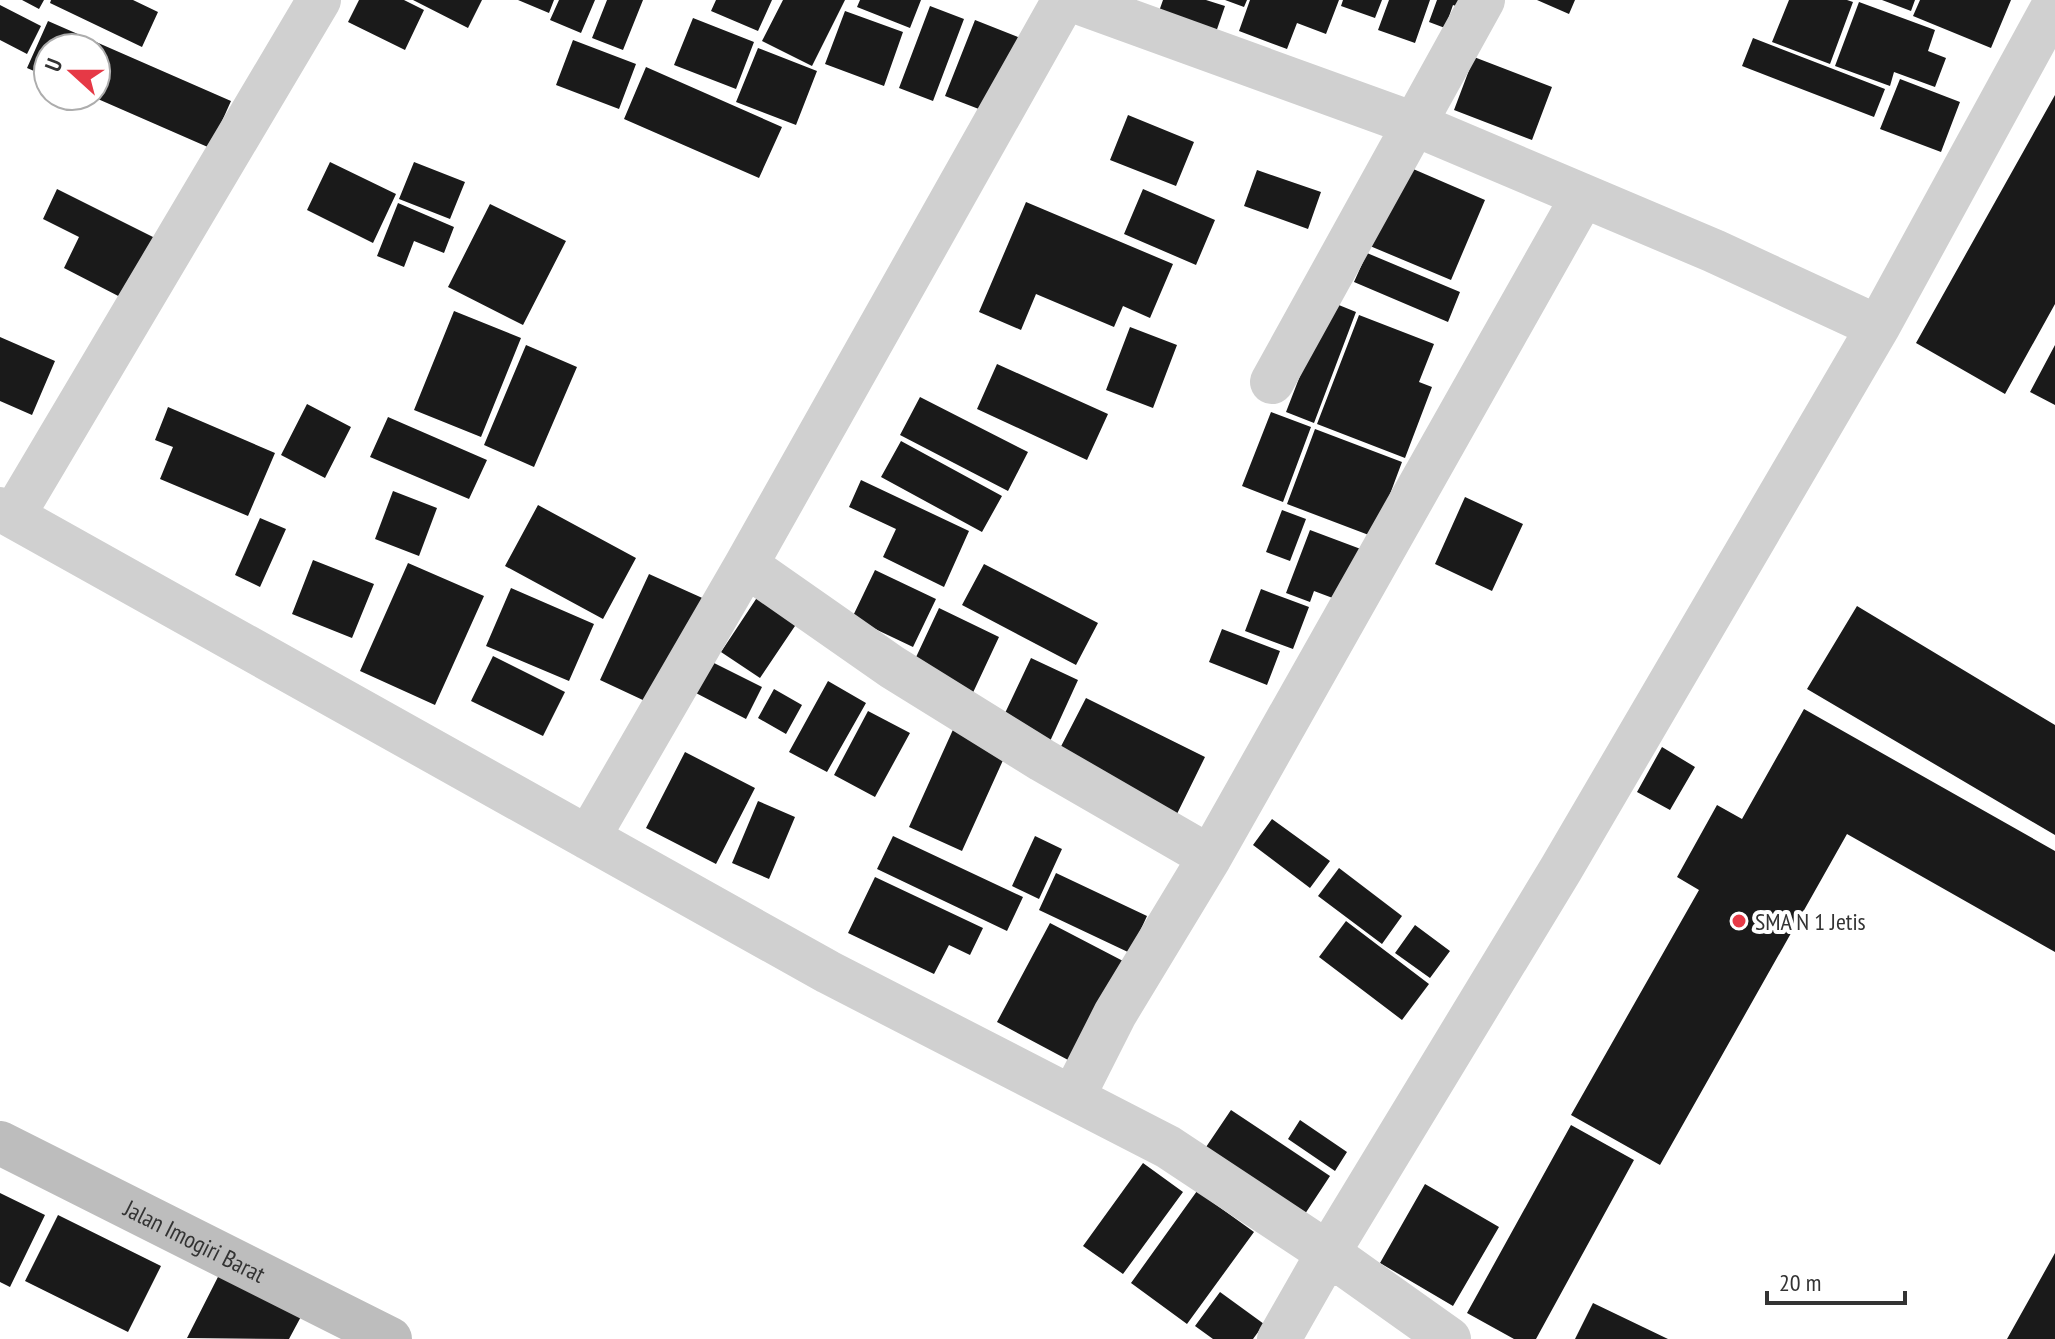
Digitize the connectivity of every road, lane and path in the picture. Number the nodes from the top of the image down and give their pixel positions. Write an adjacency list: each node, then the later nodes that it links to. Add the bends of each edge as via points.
1 (319, 0): 10 (street)
2 (1064, 0): 11 (street)
3 (1072, 0): 6 (street)
4 (1483, 0): 6 (street)
5 (2055, 3): 8 (street)
6 (1414, 124): 7 (street); 9 (street)
7 (1583, 196): 8 (street); 13 (street)
8 (1878, 327): 16 (street, via 1561,869)
9 (1272, 382)
10 (6, 512): 12 (street)
11 (746, 565): 12 (street); 13 (street, via 892,667)
12 (588, 838): 14 (street, via 828,972)
13 (1210, 857): 14 (street, via 1115,1014)
14 (1073, 1097): 16 (street, via 1168,1147)
15 (0, 1143): 17 (main road, Jalan Imogiri Barat)
16 (1328, 1253): 18 (street); 19 (street)
17 (390, 1339)
18 (1279, 1339)
19 (1449, 1339)

